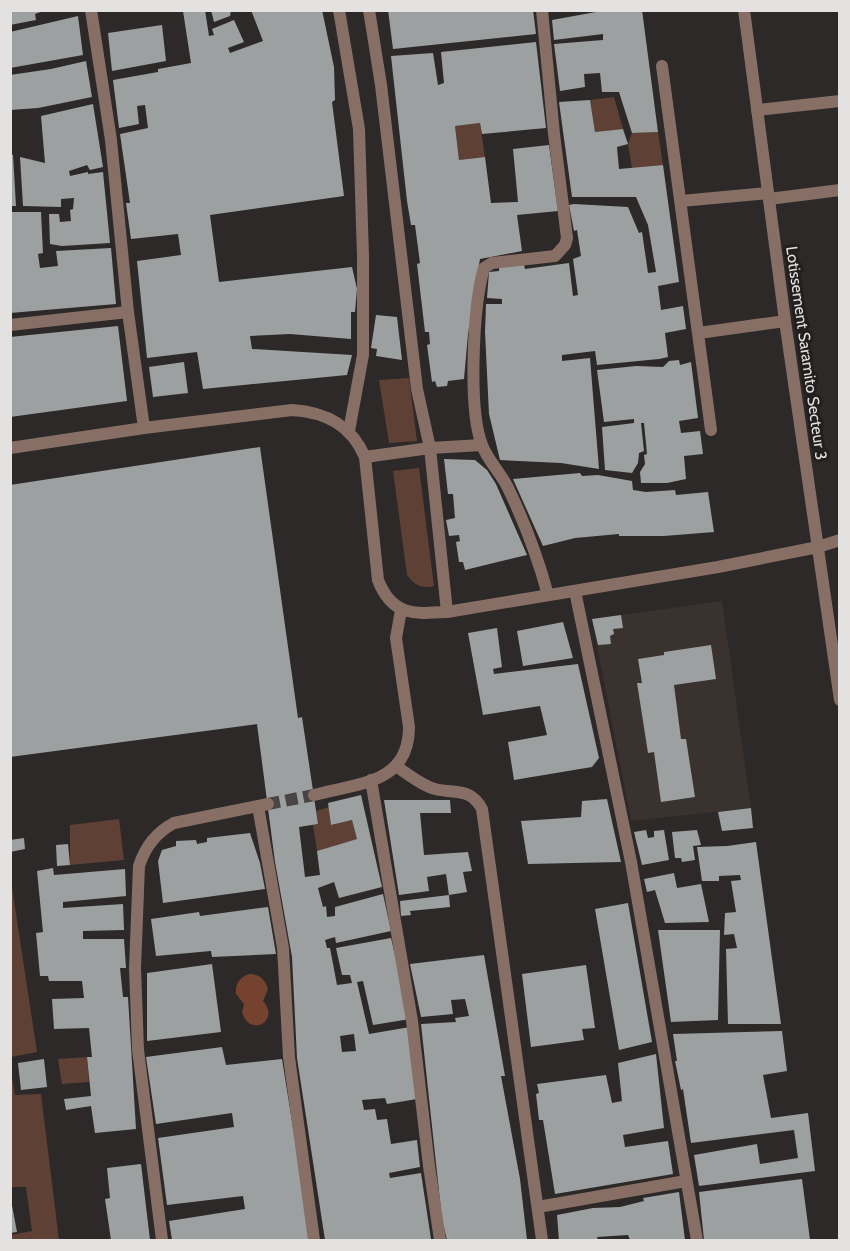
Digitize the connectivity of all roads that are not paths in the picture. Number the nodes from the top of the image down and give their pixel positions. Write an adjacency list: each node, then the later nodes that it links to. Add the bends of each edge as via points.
1 (91, 10): 12 (street, via 111,140)
2 (339, 10): 18 (street, via 359,129 363,256 363,355)
3 (369, 10): 21 (street, via 417,389)
4 (542, 10): 19 (street, via 567,238 555,256 492,263 484,268 475,334 474,408)
5 (744, 10): 8 (street, Lotissement Saramito Secteur 3)
6 (662, 66): 11 (street)
7 (840, 101): 8 (street)
8 (758, 110): 10 (street, Lotissement Saramito Secteur 3)
9 (840, 190): 10 (street)
10 (769, 196): 11 (street); 13 (street, Lotissement Saramito Secteur 3)
11 (681, 201): 15 (street)
12 (128, 312): 14 (street); 16 (street)
13 (785, 321): 15 (street); 24 (street, Lotissement Saramito Secteur 3)
14 (10, 325)
15 (699, 333): 17 (street)
16 (144, 428): 18 (street, via 292,410 311,411); 20 (street)
17 (711, 430)
18 (349, 431): 22 (street)
19 (482, 445): 21 (street); 26 (street, via 512,495 537,554)
20 (10, 448)
21 (430, 448): 22 (street); 28 (street)
22 (365, 457): 27 (street, via 378,580 383,592)
23 (840, 540): 24 (street)
24 (818, 547): 25 (street); 29 (street, Lotissement Saramito Secteur 3)
25 (575, 591): 26 (street); 33 (street, via 631,862)
26 (548, 595): 28 (street)
27 (401, 610): 28 (street); 30 (street, via 396,638 409,741)
28 (447, 612)
29 (840, 700)
30 (397, 767): 31 (street); 34 (street, via 434,789 461,791 477,800 482,809)
31 (371, 780): 32 (street); 37 (street, via 412,1020)
32 (314, 795)
33 (686, 1181): 34 (street); 39 (street)
34 (538, 1207): 38 (street)
35 (162, 1240): 36 (street, via 138,1050 135,968 139,866 143,854 162,830 174,823 263,806 283,948 289,1057)
36 (314, 1240)
37 (440, 1240)
38 (542, 1240)
39 (697, 1240)

